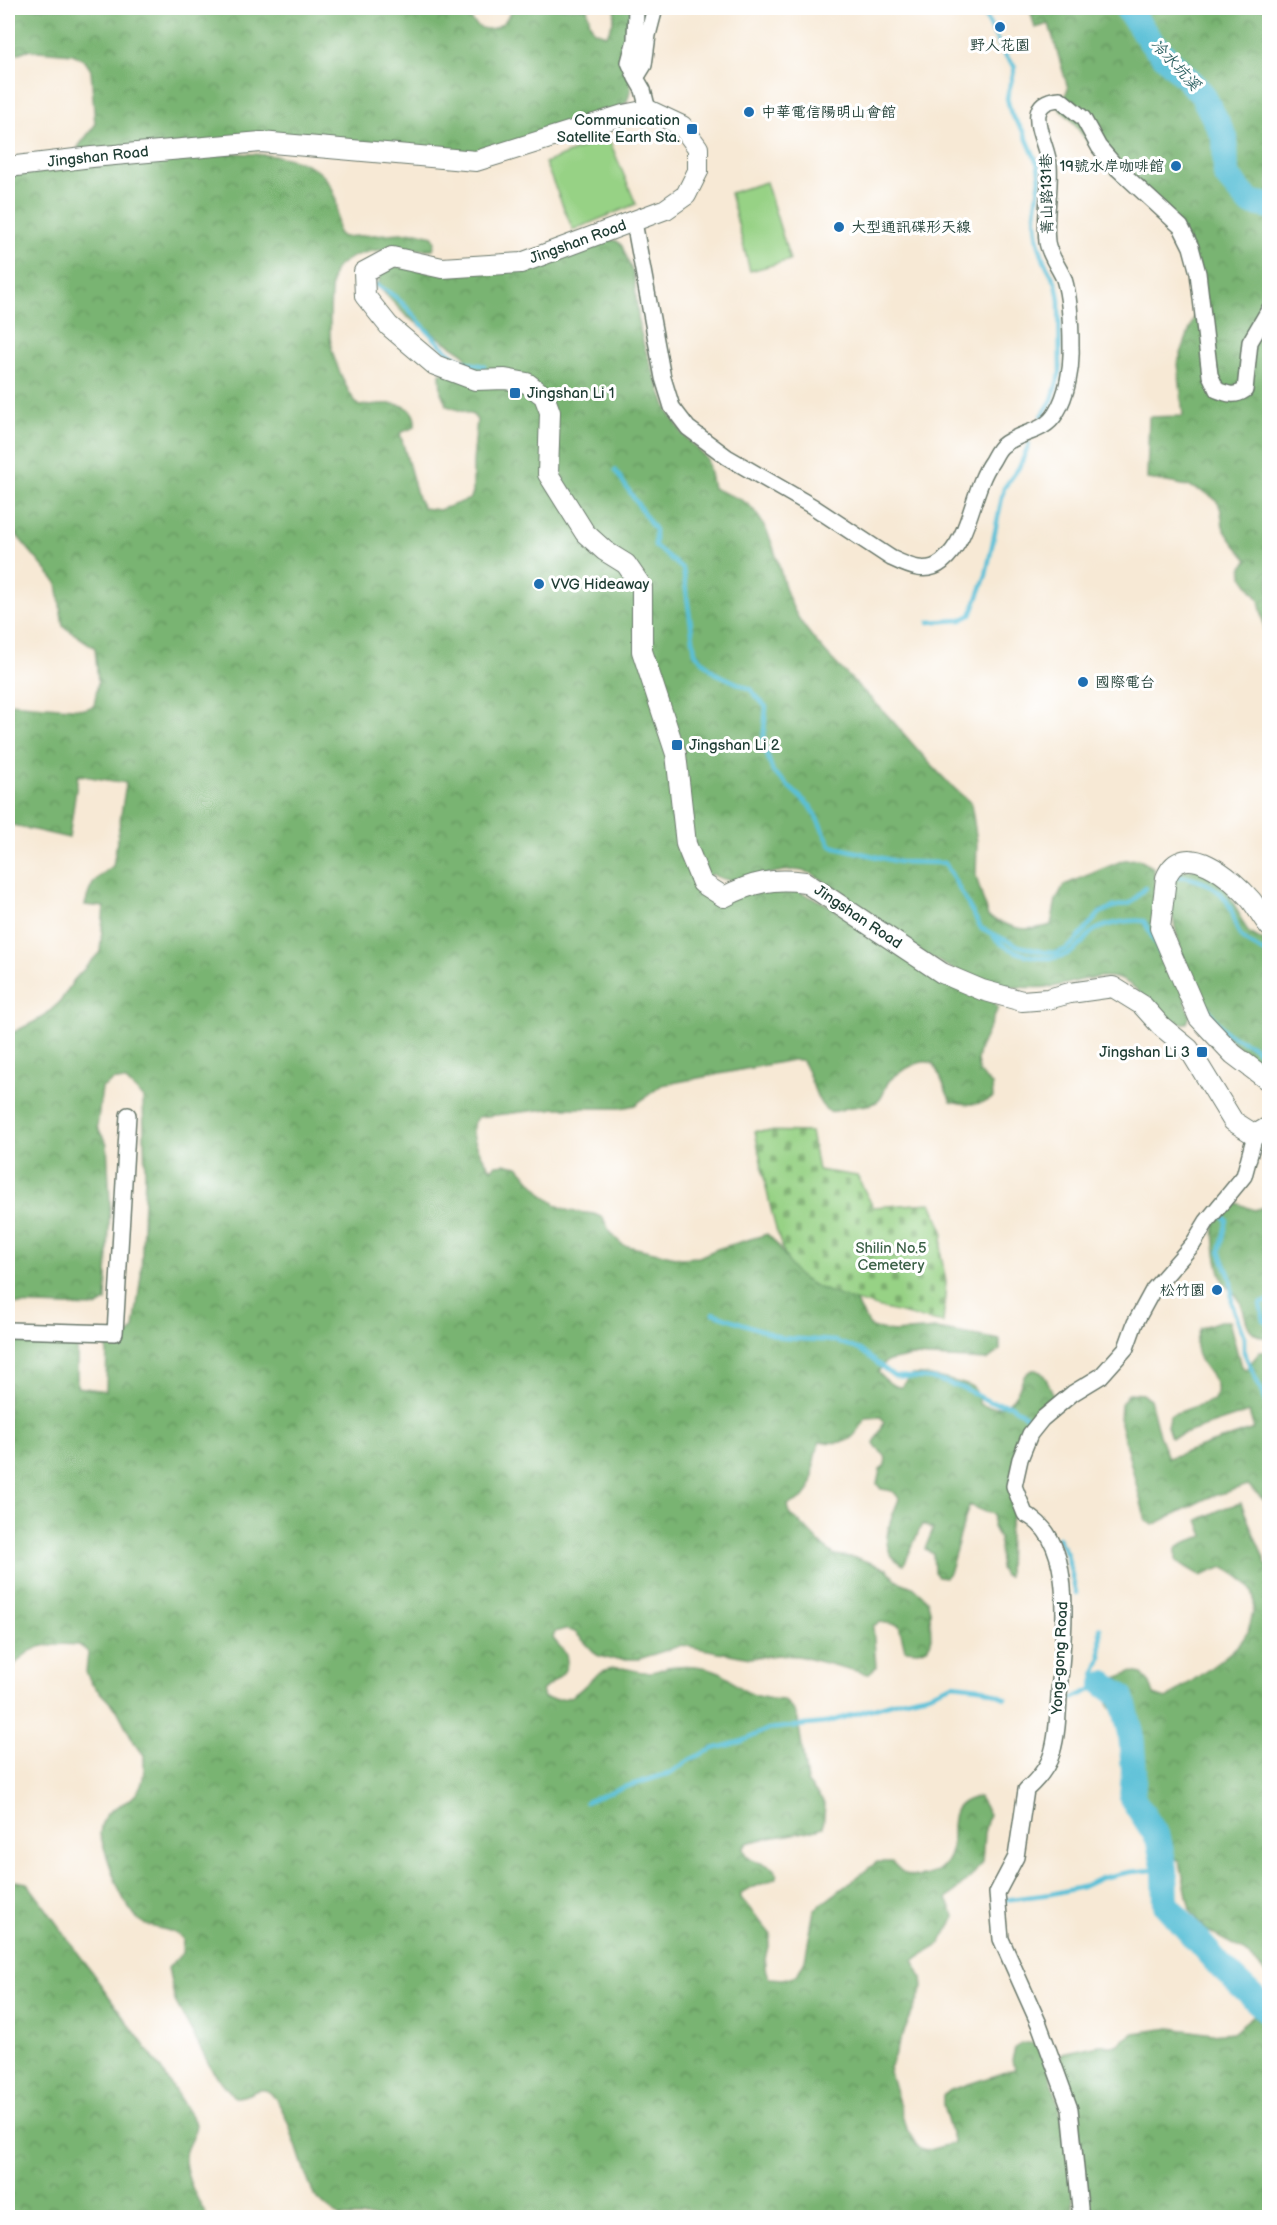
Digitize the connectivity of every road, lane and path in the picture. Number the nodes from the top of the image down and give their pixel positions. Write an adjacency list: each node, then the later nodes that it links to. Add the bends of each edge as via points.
1 (636, 8): 3 (street, via 635,40 629,62)
2 (655, 8): 3 (street, via 644,65)
3 (636, 78): 4 (street)
4 (648, 110): 5 (street, Jingshan Road, via 476,161 261,142); 6 (street, Jingshan Road, via 682,126 698,148 698,171 686,195 666,209)
5 (8, 167)
6 (634, 222): 7 (street, 菁山路131巷, via 672,408 688,428 727,457 910,567 936,566 950,553 959,540 982,475 1002,445 1044,427 1056,414 1070,371 1065,281 1047,246 1045,218 1050,167 1047,148 1037,127 1038,115 1046,103 1060,99 1083,118 1099,147 1118,169 1181,227 1198,273 1210,375 1217,390 1238,395 1245,390 1250,342); 11 (street, Jingshan Road, via 521,263 442,268 392,256 364,272 365,296 389,326 435,365 475,380 527,383 544,396 550,412 548,474 585,533 626,564 642,587 642,651 676,754 686,844 702,883 724,897 769,881 805,882 942,973 982,990 1022,1000 1113,987 1142,1005 1189,1049 1233,1121)
7 (1269, 308)
8 (1269, 927): 9 (street, via 1231,880 1202,861 1184,861 1169,870 1160,928 1199,1017 1233,1054)
9 (1269, 1082)
10 (128, 1115): 12 (street, via 115,1334)
11 (1262, 1131): 13 (street, Yong-gong Road, via 1244,1176 1153,1290 1126,1348 1101,1376 1073,1393 1030,1434 1014,1486 1025,1514 1035,1519 1057,1555 1064,1602 1052,1755 1039,1778 1026,1790 1017,1857 997,1893 1001,1940 1039,2024 1070,2109)
12 (8, 1330)
13 (1081, 2217)

